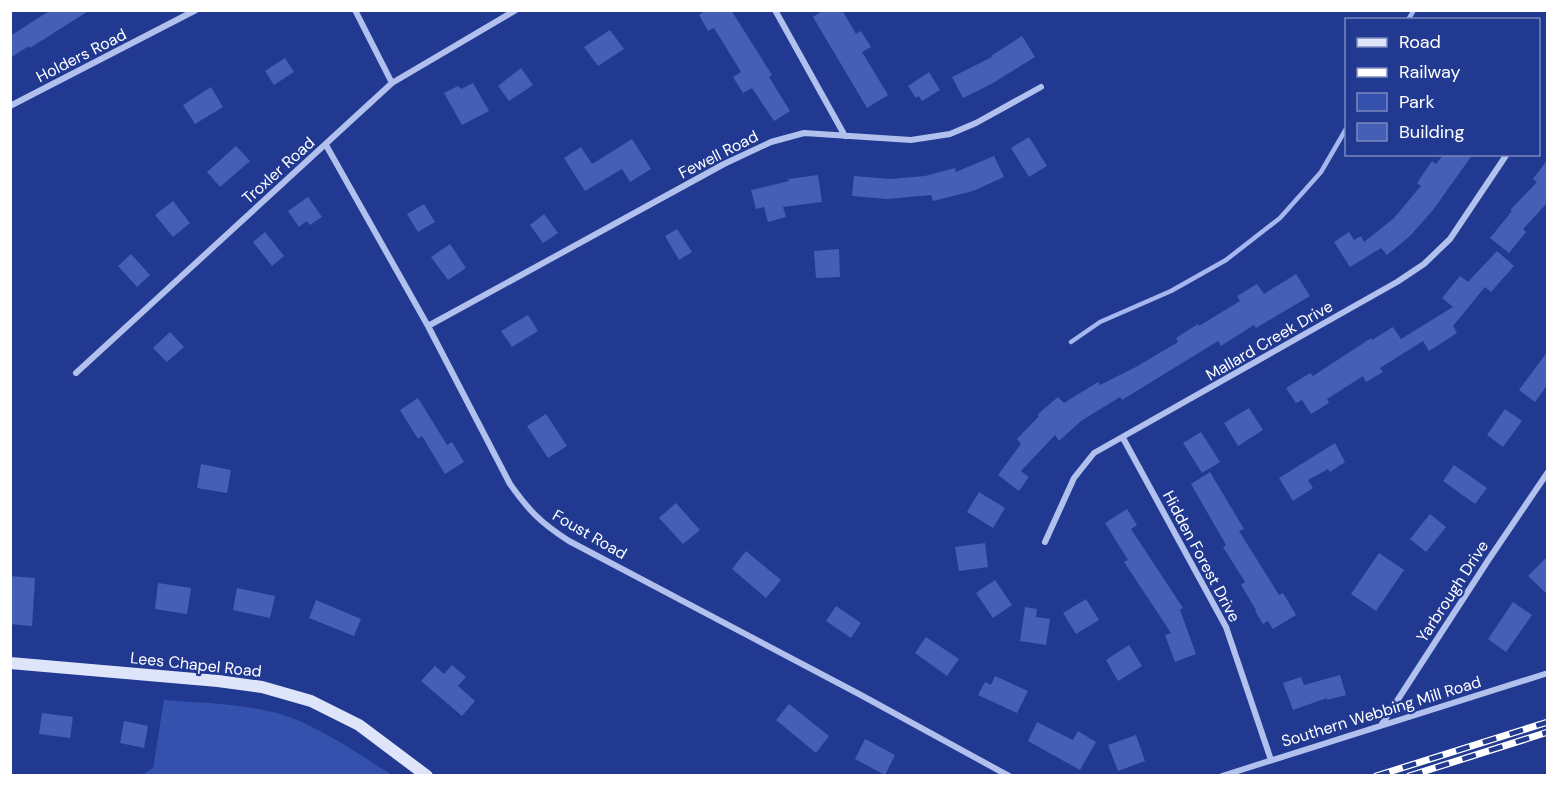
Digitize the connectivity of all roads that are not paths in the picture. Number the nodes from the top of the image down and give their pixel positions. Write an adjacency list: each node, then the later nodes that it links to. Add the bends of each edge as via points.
1 (196, 10): 7 (street, Holders Road)
2 (355, 10): 5 (street)
3 (516, 10): 5 (street, Troxler Road)
4 (775, 10): 8 (street)
5 (392, 83): 9 (street, Troxler Road)
6 (1041, 87): 8 (street, Fewell Road, via 950,134 911,140)
7 (10, 106)
8 (845, 136): 11 (street, Fewell Road, via 804,133 771,142)
9 (326, 145): 11 (street, Foust Road); 12 (street, Troxler Road)
10 (1506, 156): 13 (street, Mallard Creek Drive, via 1450,239 1424,264)
11 (428, 326): 21 (street, Foust Road, via 510,484 542,524)
12 (76, 373)
13 (1123, 438): 15 (street, Mallard Creek Drive, via 1094,453 1074,478); 19 (street, Hidden Forest Drive, via 1226,627)
14 (1548, 472): 18 (street, Yarbrough Drive)
15 (1045, 542)
16 (10, 663): 20 (main road, Lees Chapel Road, via 262,687 311,701 360,725)
17 (1548, 673): 18 (street, Southern Webbing Mill Road)
18 (1382, 725): 19 (street, Southern Webbing Mill Road)
19 (1271, 760): 22 (street, Southern Webbing Mill Road)
20 (427, 776)
21 (1009, 776)
22 (1222, 776)

